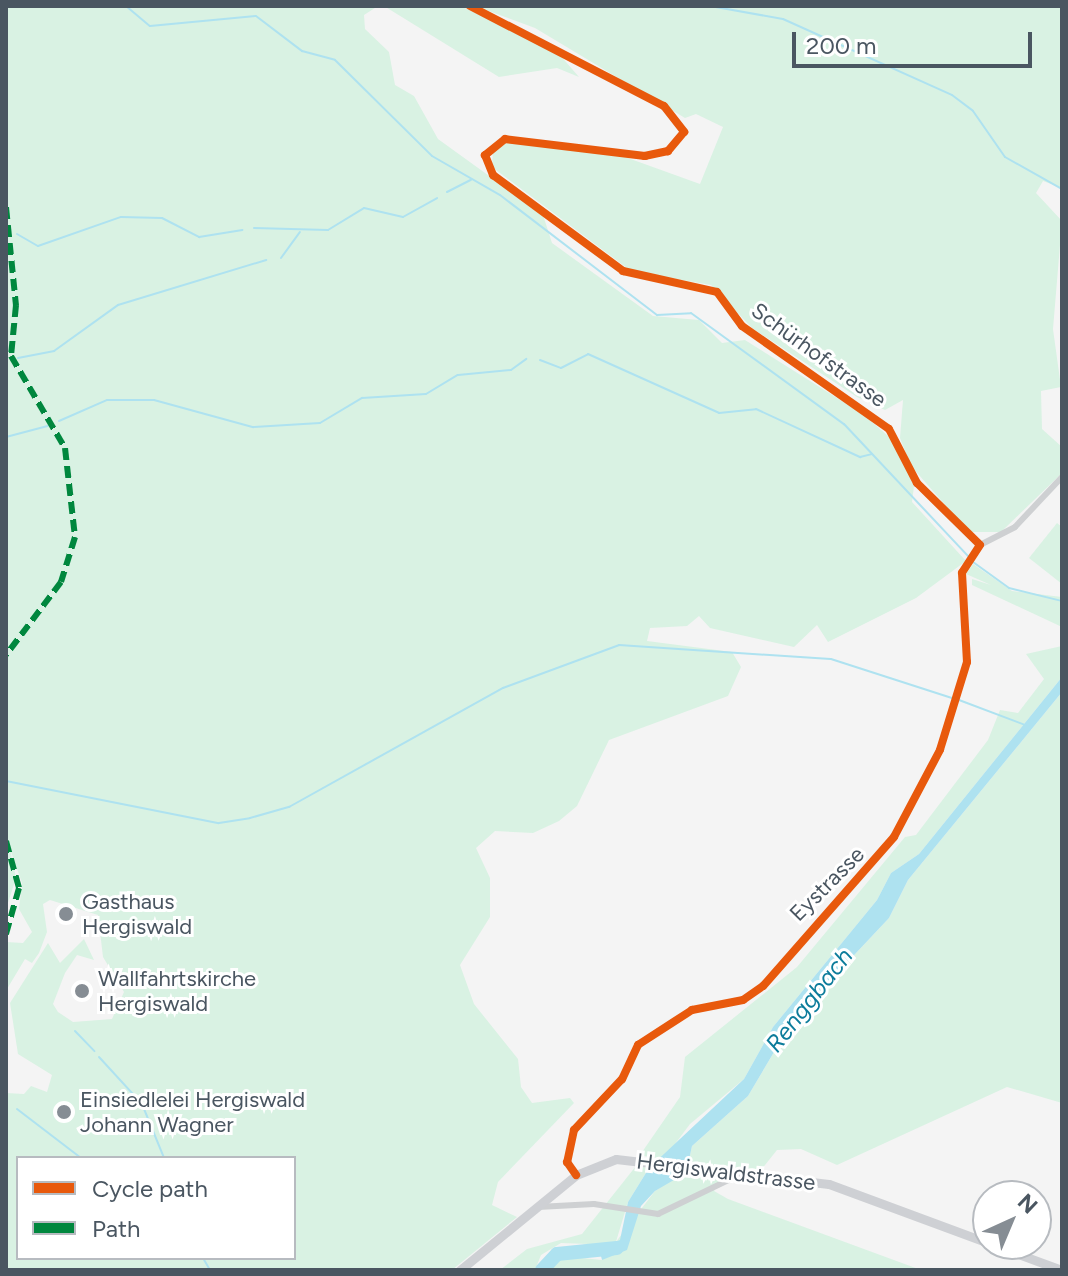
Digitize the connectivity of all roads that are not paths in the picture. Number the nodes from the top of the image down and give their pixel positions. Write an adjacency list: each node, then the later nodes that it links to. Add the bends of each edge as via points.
1 (470, 6): 3 (street, Schürhofstrasse, via 664,106 684,132 668,151 645,156 505,139 485,155 493,175 623,271 717,292 742,326 889,429 917,483)
2 (1062, 477): 3 (street, via 1015,527)
3 (980, 545): 4 (street, Eystrasse, via 966,566 967,662 940,750 887,848 791,946 763,986 743,1000 692,1010 638,1045 622,1079 574,1130 567,1162)
4 (576, 1175): 5 (street, Hergiswaldstrasse, via 616,1159); 6 (street, Hergiswaldstrasse)
5 (735, 1177): 6 (street, via 646,1215 613,1208); 8 (street, Hergiswaldstrasse, via 829,1184)
6 (538, 1207): 7 (street, Hergiswaldstrasse)
7 (460, 1270)
8 (1062, 1270)

